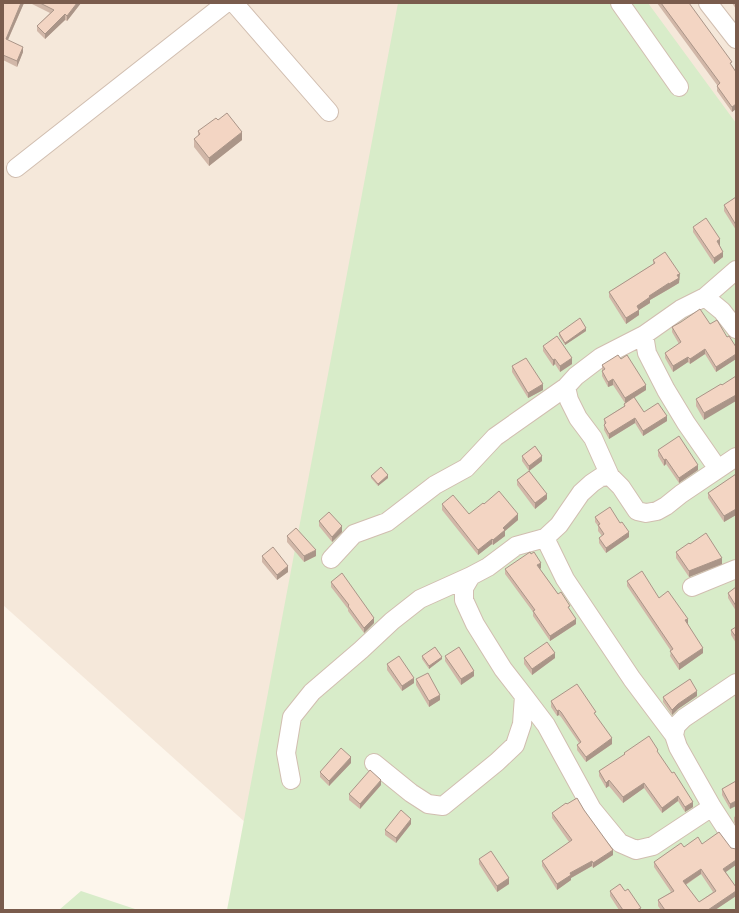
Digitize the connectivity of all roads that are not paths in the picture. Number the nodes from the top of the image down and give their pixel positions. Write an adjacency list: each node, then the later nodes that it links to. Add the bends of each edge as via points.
1 (226, 3): 8 (street)
2 (234, 3): 7 (street)
3 (620, 3): 6 (street)
4 (708, 3): 5 (street)
5 (736, 39)
6 (679, 87)
7 (329, 112)
8 (16, 168)
9 (736, 270): 10 (street)
10 (705, 297): 11 (street, via 722,311); 12 (street, via 681,309)
11 (736, 329)
12 (644, 335): 13 (street, via 601,357); 15 (street, via 647,353 666,390)
13 (566, 387): 16 (street, via 569,400 578,418 593,438); 18 (street, via 496,437 466,468 435,485 387,522 354,534)
14 (736, 457): 15 (street)
15 (718, 469): 16 (street, via 666,506 646,513 637,511)
16 (610, 476): 17 (street, via 592,482 581,493 559,525)
17 (545, 538): 20 (street, via 516,546); 24 (street, via 565,579 632,679)
18 (331, 559)
19 (736, 569): 21 (street)
20 (471, 576): 23 (street, via 464,588 464,600 502,669); 26 (street, via 420,598 312,692 292,717 286,753)
21 (692, 587)
22 (736, 683): 24 (street, via 684,718 676,726)
23 (524, 696): 25 (street, via 522,724 515,745 443,806 428,804); 27 (street, via 546,725 592,809 620,843 636,850 653,846)
24 (674, 735): 27 (street, via 678,747)
25 (374, 763)
26 (291, 780)
27 (712, 807): 28 (street)
28 (736, 844)

